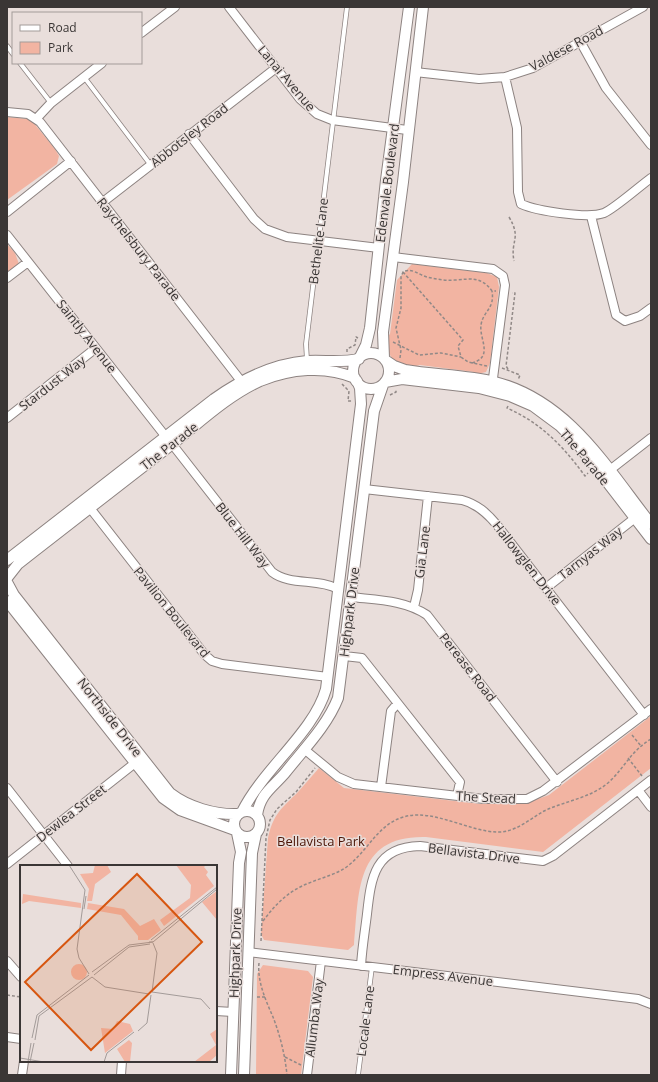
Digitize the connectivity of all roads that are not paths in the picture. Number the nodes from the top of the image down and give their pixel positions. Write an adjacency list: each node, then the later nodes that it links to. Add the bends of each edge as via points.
1 (175, 7): 7 (street)
2 (229, 7): 11 (street, Lanai Avenue)
3 (347, 7): 18 (lane, Bethelite Lane)
4 (409, 7): 19 (street, Edenvale Boulevard)
5 (422, 7): 12 (street, Edenvale Boulevard)
6 (643, 7): 8 (street, Valdese Road)
7 (142, 32)
8 (580, 41): 14 (street, Valdese Road, via 533,68); 22 (street, via 606,88)
9 (21, 64): 15 (lane)
10 (101, 64): 13 (street)
11 (276, 68): 18 (street, Lanai Avenue, via 306,105 322,117); 21 (street, Abbotsley Road)
12 (415, 72): 14 (street, Valdese Road, via 479,79); 20 (street, Edenvale Boulevard)
13 (84, 77): 15 (street); 24 (lane)
14 (505, 77): 28 (street, via 517,128 518,192 521,204 531,208)
15 (51, 103): 17 (street)
16 (7, 112): 17 (street, via 28,114)
17 (37, 118): 23 (street, Raychelsbury Parade)
18 (332, 120): 19 (street, Lanai Avenue); 30 (lane, Bethelite Lane)
19 (394, 128): 20 (street, Lanai Avenue); 31 (street, Edenvale Boulevard)
20 (407, 130): 32 (street, Edenvale Boulevard)
21 (189, 134): 24 (street, Abbotsley Road); 30 (street, via 260,224 279,235)
22 (651, 145)
23 (71, 161): 26 (street, Raychelsbury Parade); 27 (street)
24 (150, 164): 26 (street, Abbotsley Road)
25 (651, 178): 28 (street, via 605,213)
26 (103, 202): 41 (street, Raychelsbury Parade)
27 (7, 212)
28 (591, 216): 35 (street, via 616,315 625,321 640,316)
29 (7, 235): 33 (street, Saintly Avenue)
30 (319, 240): 31 (street); 39 (lane, Bethelite Lane, via 306,344)
31 (379, 248): 37 (street, Edenvale Boulevard, via 369,335)
32 (393, 257): 38 (street, Edenvale Boulevard, via 383,332); 43 (street, via 497,270 503,276 504,292)
33 (28, 262): 34 (street); 36 (street, Saintly Avenue)
34 (7, 278)
35 (651, 308)
36 (96, 348): 44 (street, Stardust Way); 46 (street, Saintly Avenue)
37 (360, 358): 38 (street, via 374,354); 39 (street, The Parade, via 339,362); 40 (street, via 354,368)
38 (384, 359): 42 (street, via 389,371); 43 (street, The Parade, via 398,368)
39 (308, 361): 41 (street, The Parade, via 274,367)
40 (356, 380): 42 (street, via 366,388 378,388); 46 (street, The Parade, via 337,372 311,370 284,374 260,382 228,400); 58 (street, Highpark Drive, via 360,388 361,404)
41 (241, 381): 46 (street, The Parade, via 214,399)
42 (384, 384): 43 (street, The Parade, via 402,379); 48 (street, Highpark Drive, via 374,411)
43 (492, 386): 47 (street, The Parade, via 551,418)
44 (7, 418)
45 (651, 438): 47 (street)
46 (169, 440): 50 (street, The Parade); 58 (street, Blue Hill Way, via 272,572 284,578 326,583)
47 (606, 473): 51 (street, The Parade); 52 (street, The Parade)
48 (364, 489): 49 (street, Hallowglen Drive); 59 (street, Highpark Drive)
49 (428, 496): 57 (street, Hallowglen Drive, via 470,502 484,511); 61 (street, Gia Lane)
50 (87, 505): 54 (street, The Parade); 56 (street, The Parade, via 18,564); 63 (street, Pavilion Boulevard, via 212,661)
51 (635, 518): 53 (street, The Parade); 57 (street, Tarnyas Way)
52 (651, 524)
53 (651, 539)
54 (7, 560)
55 (7, 573): 56 (street)
56 (7, 580): 68 (street, Northside Drive, via 14,595)
57 (546, 588): 66 (street, Hallowglen Drive)
58 (338, 589): 63 (street, Highpark Drive)
59 (351, 597): 61 (street, Perease Road); 62 (street, Highpark Drive)
60 (7, 601): 68 (street, Northside Drive)
61 (414, 607): 69 (street, Perease Road, via 433,621)
62 (344, 656): 64 (street, via 362,658); 67 (street, Highpark Drive, via 334,707)
63 (328, 677): 76 (street, Highpark Drive, via 320,706 258,785)
64 (397, 704): 71 (street, via 391,711); 74 (street, via 460,782)
65 (651, 709): 66 (street, The Stead)
66 (644, 715): 69 (street, The Stead)
67 (304, 749): 71 (street, The Stead, via 348,782); 77 (street, Highpark Drive, via 263,795)
68 (138, 760): 76 (street, Northside Drive, via 176,798 218,813); 78 (street, Northside Drive, via 168,803); 80 (street, Dewlea Street)
69 (557, 782): 74 (street, The Stead, via 527,799)
70 (649, 782): 73 (street, Bellavista Drive)
71 (380, 787): 74 (street, The Stead)
72 (7, 788): 80 (street)
73 (638, 790): 75 (street); 87 (street, Bellavista Drive, via 543,861 420,846 394,851 380,863 372,878)
74 (457, 796)
75 (651, 807)
76 (240, 813): 77 (street, via 250,811); 78 (street, via 234,822)
77 (257, 815): 79 (street, via 260,826)
78 (236, 831): 79 (street, via 244,837); 83 (street, Highpark Drive, via 241,852)
79 (256, 834): 84 (street, Highpark Drive, via 252,853)
80 (43, 835): 81 (street, Dewlea Street); 82 (street)
81 (7, 864)
82 (67, 865)
83 (235, 952): 84 (street); 94 (street, Highpark Drive)
84 (248, 952): 85 (street, Empress Avenue); 95 (street, Highpark Drive)
85 (321, 960): 87 (street, Empress Avenue); 104 (street, Allumba Way)
86 (7, 961): 89 (street)
87 (360, 966): 88 (street, Empress Avenue)
88 (372, 967): 91 (street, Empress Avenue); 105 (lane, Locale Lane)
89 (20, 976)
90 (651, 997): 91 (street, Empress Avenue)
91 (638, 999): 92 (street, Empress Avenue)
92 (651, 1004)
93 (217, 1011): 94 (street)
94 (234, 1012): 95 (street); 102 (street, Highpark Drive)
95 (247, 1012): 103 (street, Highpark Drive)
96 (7, 1037): 97 (street)
97 (20, 1038)
98 (24, 1062): 100 (street)
99 (122, 1062): 101 (street)
100 (22, 1075)
101 (121, 1075)
102 (231, 1075)
103 (244, 1075)
104 (307, 1075)
105 (358, 1075)

